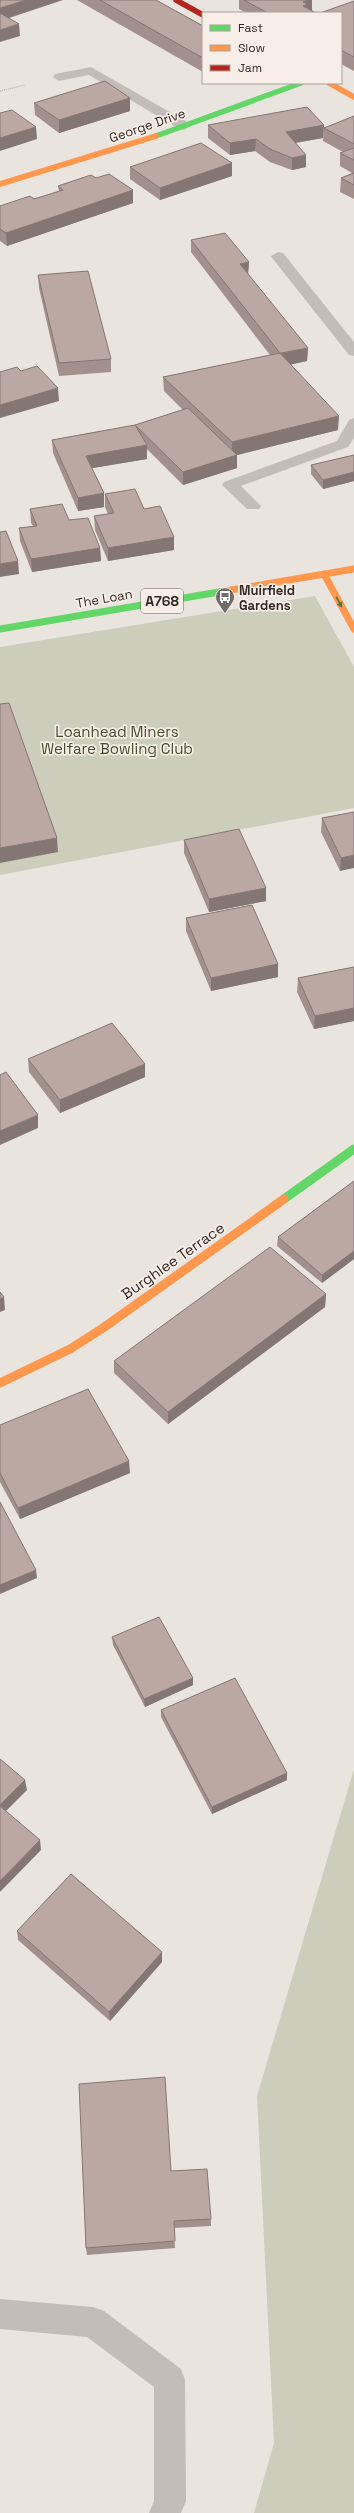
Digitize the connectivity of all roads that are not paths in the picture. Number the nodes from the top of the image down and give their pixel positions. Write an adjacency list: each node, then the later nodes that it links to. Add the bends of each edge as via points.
1 (176, 0): 2 (street)
2 (202, 14)
3 (59, 77): 7 (street, via 91,71)
4 (298, 84): 7 (street, George Drive)
5 (331, 84): 6 (street)
6 (354, 97)
7 (184, 126): 8 (street, George Drive, via 138,143)
8 (0, 184)
9 (278, 256): 10 (street)
10 (354, 352)
11 (354, 423): 12 (street, via 343,444 230,485)
12 (253, 506)
13 (354, 569): 14 (street, The Loan / A768)
14 (324, 574): 15 (street, The Loan / A768); 16 (street, one-way to 16)
15 (0, 629)
16 (354, 629)
17 (354, 1149): 18 (street, Burghlee Terrace, via 103,1328 70,1349)
18 (0, 1383)
19 (0, 2314): 20 (street, via 93,2322 170,2380 170,2501)
20 (165, 2513)

